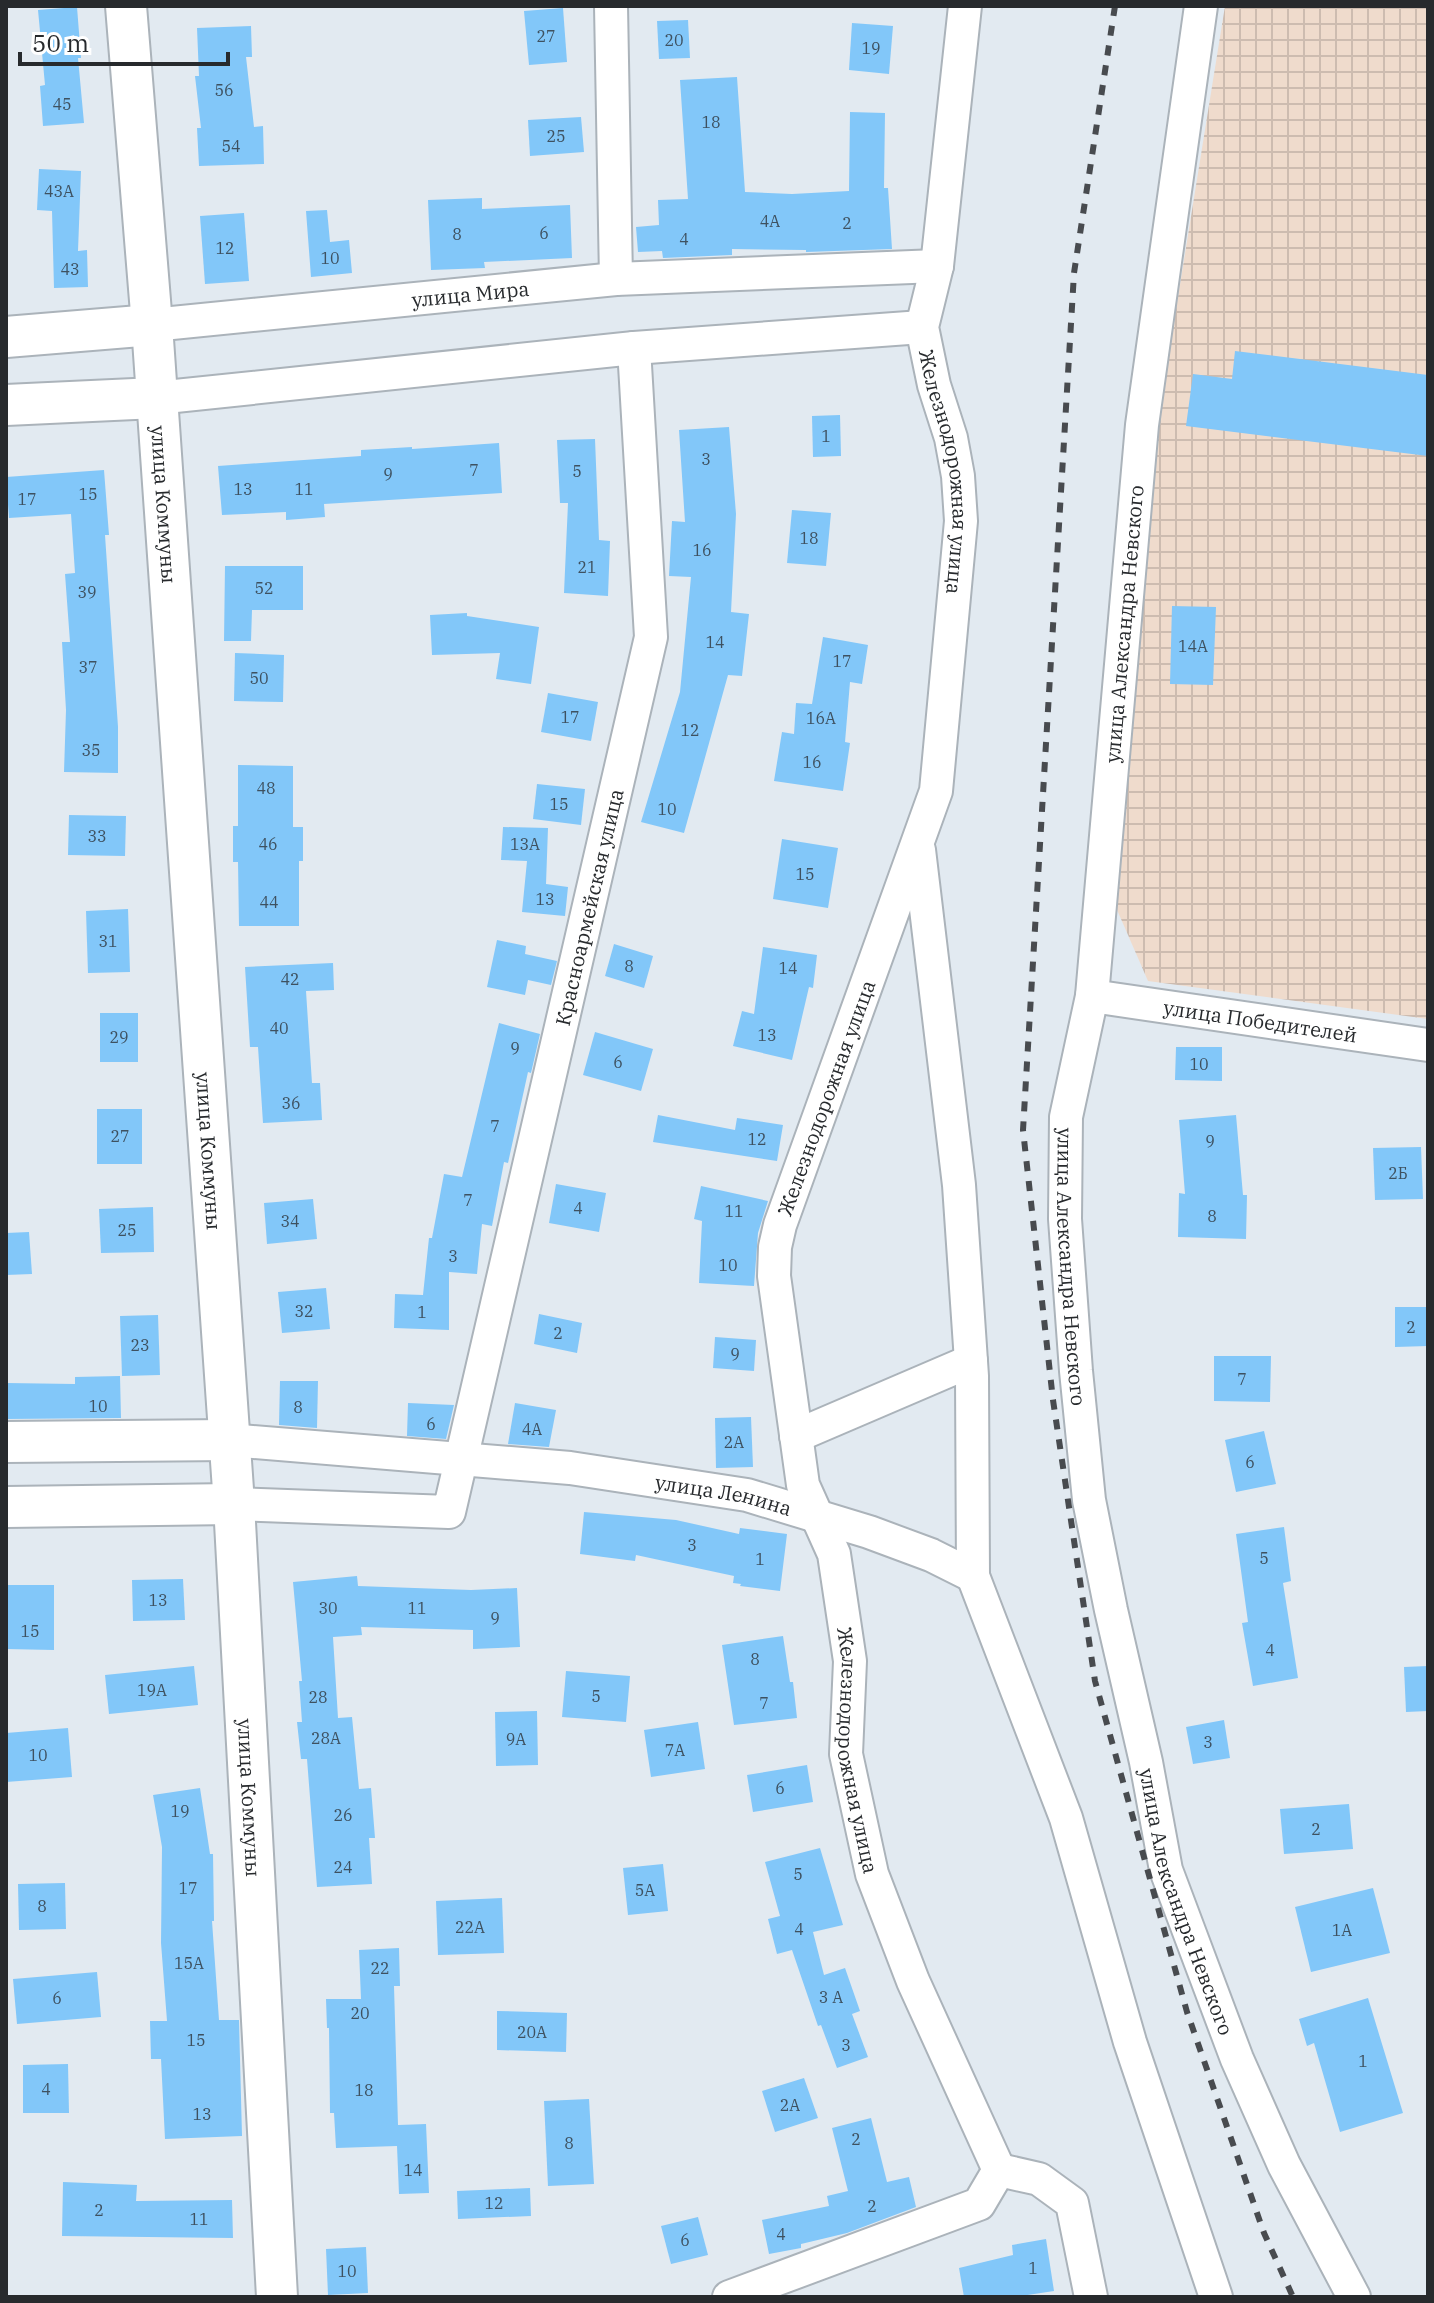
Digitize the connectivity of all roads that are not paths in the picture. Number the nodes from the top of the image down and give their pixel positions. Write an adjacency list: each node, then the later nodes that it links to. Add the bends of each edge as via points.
1 (126, 6): 7 (street, улица Коммуны)
2 (611, 6): 6 (street)
3 (965, 6): 5 (street, Железнодорожная улица)
4 (1201, 6): 14 (street, улица Александра Невского, via 1142,425)
5 (937, 266): 6 (street, улица Мира); 8 (street, Железнодорожная улица)
6 (616, 279): 7 (street, улица Мира)
7 (152, 325): 9 (street, улица Мира); 11 (street, улица Коммуны)
8 (922, 327): 10 (street); 13 (street, Железнодорожная улица, via 951,438 961,521 936,791)
9 (6, 337)
10 (634, 348): 11 (street); 20 (street, Красноармейская улица, via 651,637)
11 (156, 398): 12 (street); 18 (street, улица Коммуны)
12 (6, 405)
13 (918, 843): 16 (street, via 959,1185); 17 (street, Железнодорожная улица, via 775,1247 774,1276)
14 (1092, 996): 15 (street, улица Победителей); 30 (street, улица Александра Невского, via 1066,1117 1065,1219 1089,1500 1108,1596 1166,1870 1237,2059 1284,2165)
15 (1428, 1045)
16 (971, 1361): 17 (street); 24 (street)
17 (796, 1436): 23 (street, Железнодорожная улица, via 803,1485)
18 (229, 1440): 19 (street, улица Ленина); 20 (street, улица Ленина); 21 (street, улица Коммуны)
19 (6, 1442)
20 (462, 1459): 21 (street, via 449,1512); 23 (street, улица Ленина, via 570,1468 747,1495)
21 (234, 1504): 22 (street); 26 (street, улица Коммуны)
22 (6, 1507)
23 (816, 1515): 24 (street, улица Ленина, via 931,1555); 25 (street, Железнодорожная улица, via 834,1554 839,1584 850,1661 846,1754 872,1874 913,1981)
24 (973, 1576): 29 (street, via 1066,1818 1130,2042)
25 (999, 2170): 27 (street, via 979,2204); 28 (street, via 1039,2179 1072,2203)
26 (277, 2297)
27 (729, 2297)
28 (1091, 2297)
29 (1216, 2297)
30 (1354, 2297)

